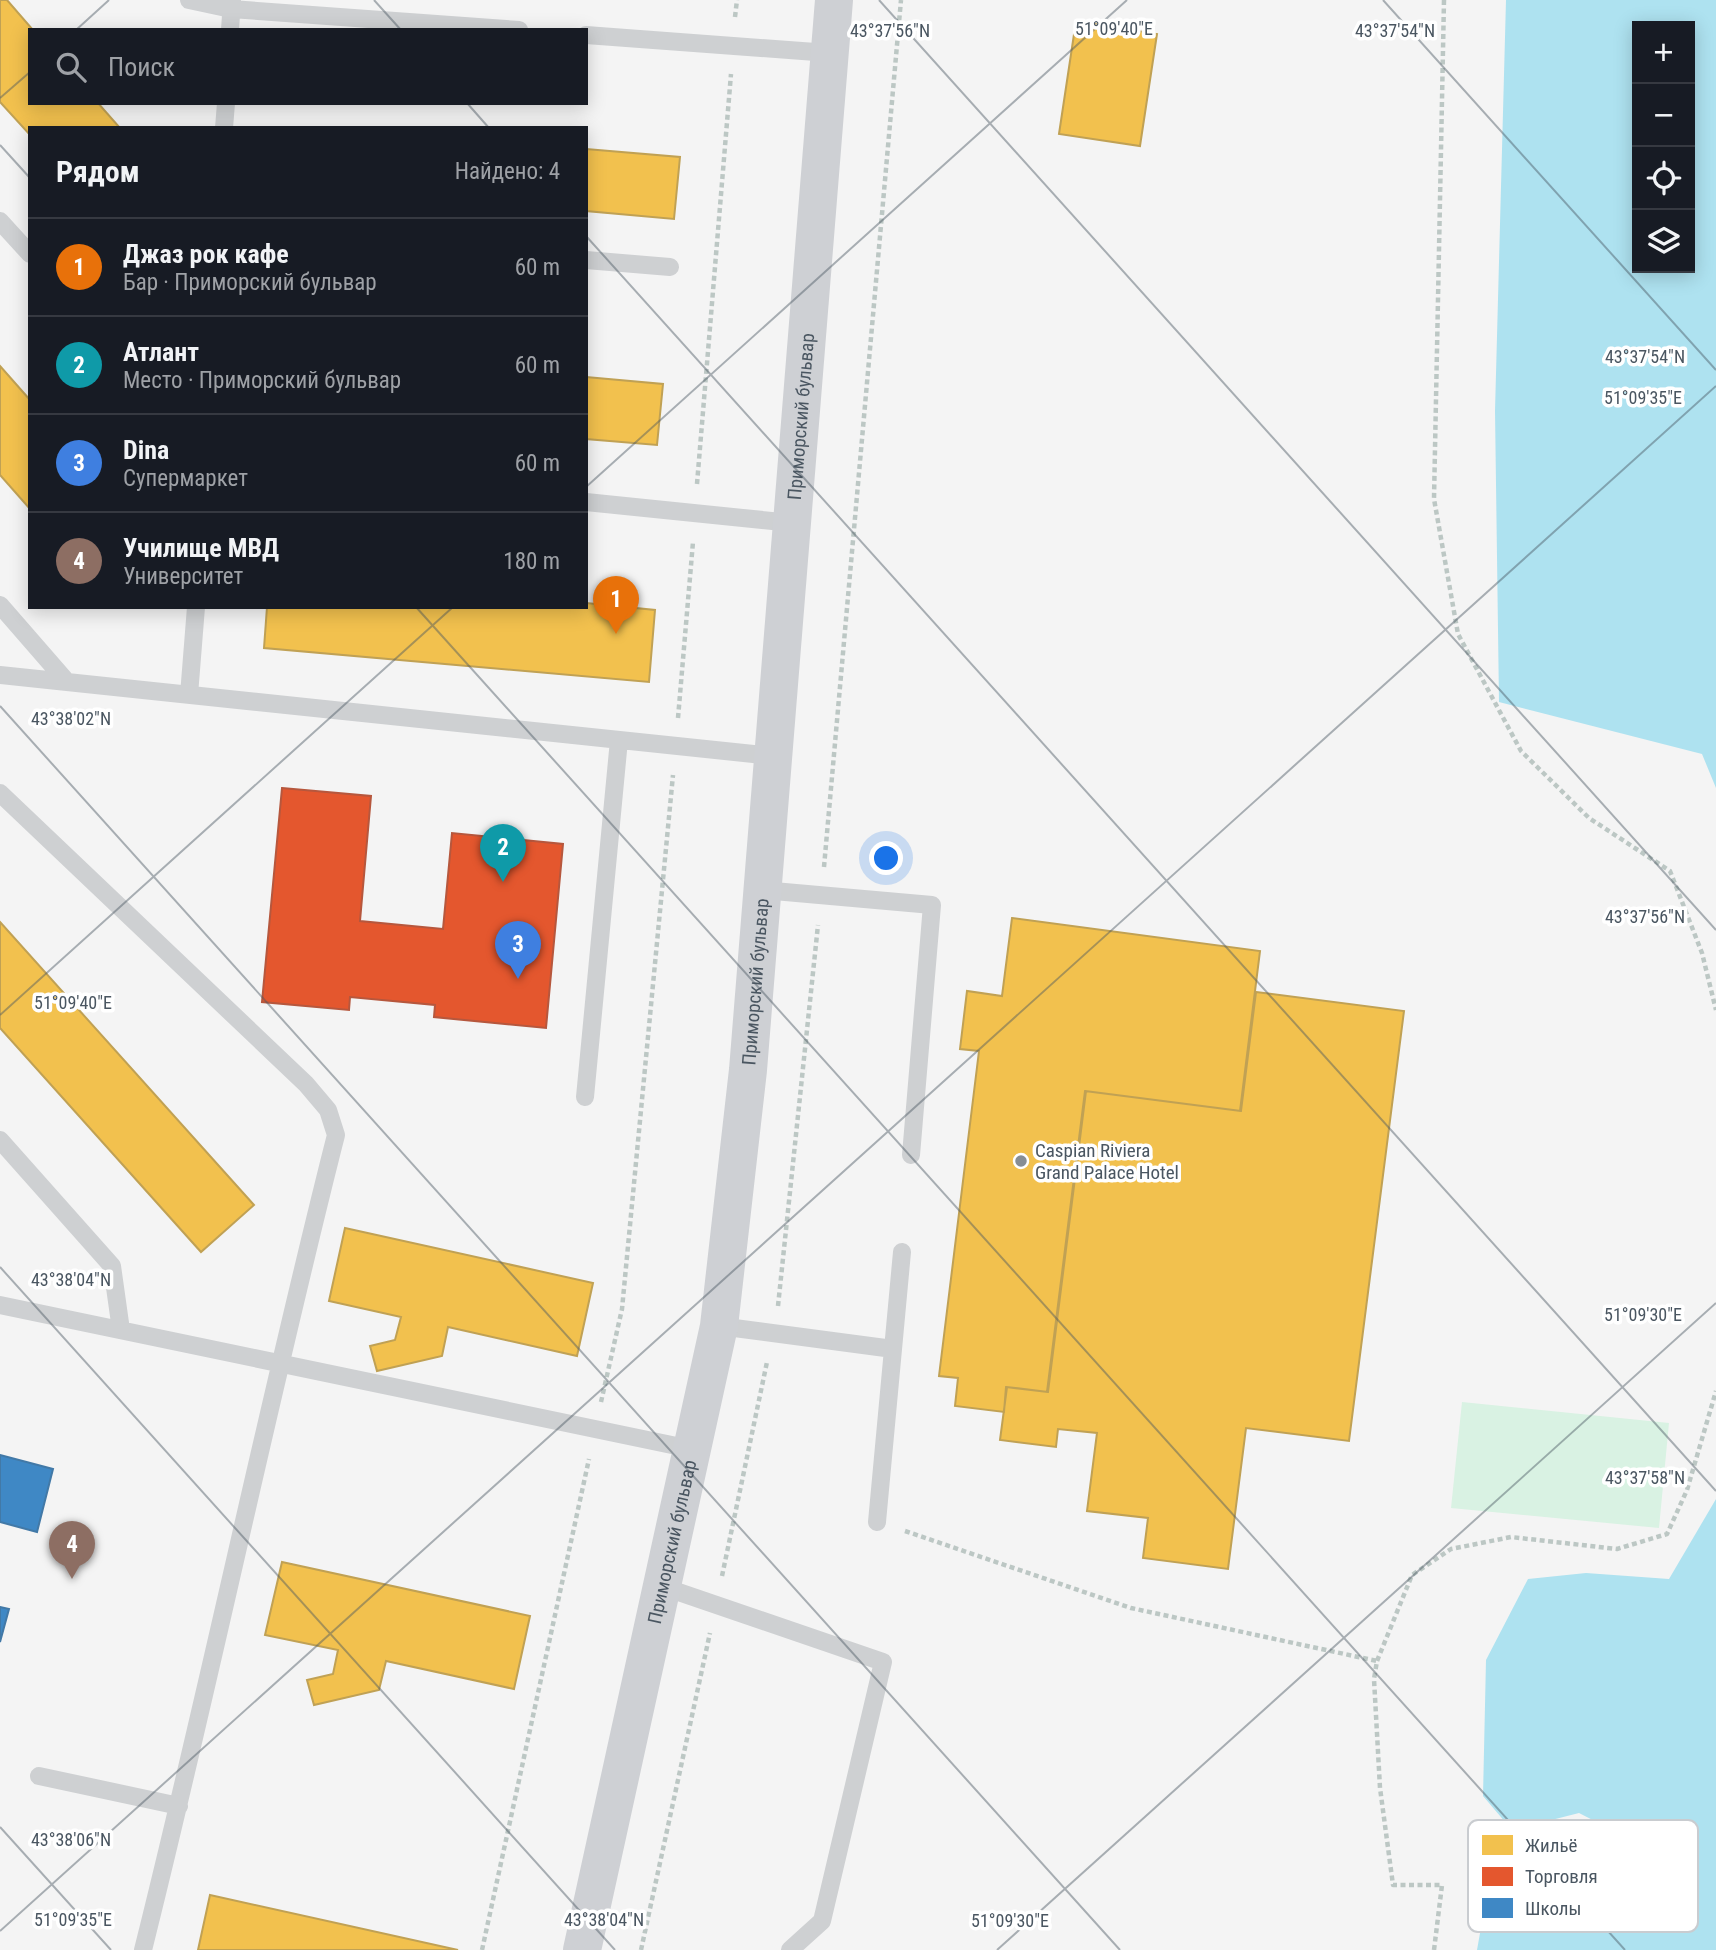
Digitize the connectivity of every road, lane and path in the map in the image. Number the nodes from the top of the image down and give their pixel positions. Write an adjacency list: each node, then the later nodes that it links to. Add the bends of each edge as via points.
1 (189, 0): 5 (lane)
2 (737, 0): 9 (path)
3 (834, 0): 10 (street, Приморский бульвар)
4 (1444, 0): 30 (path, via 1434,499 1458,634 1521,751 1589,818 1670,871 1702,953)
5 (231, 5): 6 (lane); 7 (lane)
6 (230, 28)
7 (496, 28)
8 (588, 34): 9 (lane)
9 (733, 45): 10 (lane); 18 (path)
10 (829, 53): 19 (street, Приморский бульвар)
11 (226, 105): 12 (lane)
12 (224, 126)
13 (0, 221): 14 (lane)
14 (28, 252)
15 (588, 260): 16 (lane)
16 (670, 267)
17 (588, 502): 18 (lane)
18 (695, 515): 19 (lane); 26 (path)
19 (792, 523): 27 (street, Приморский бульвар)
20 (0, 605): 23 (lane)
21 (196, 609): 24 (lane)
22 (0, 675): 23 (lane)
23 (67, 682): 24 (lane)
24 (189, 695): 25 (lane)
25 (619, 740): 26 (lane); 31 (lane)
26 (676, 746): 27 (lane); 41 (path, via 622,1309)
27 (772, 756): 29 (street, Приморский бульвар)
28 (0, 793): 39 (lane, via 328,1110 335,1135)
29 (762, 890): 33 (lane, via 932,905); 36 (street, Приморский бульвар, via 748,1069)
30 (1716, 1010)
31 (585, 1097)
32 (0, 1140): 37 (lane, via 112,1266)
33 (911, 1155)
34 (902, 1252): 38 (lane)
35 (0, 1305): 37 (lane)
36 (719, 1325): 38 (lane); 42 (street, Приморский бульвар)
37 (121, 1330): 39 (lane)
38 (893, 1349): 43 (lane)
39 (278, 1363): 41 (lane); 47 (lane)
40 (1716, 1391): 45 (path, via 1687,1490 1667,1534 1617,1549 1511,1537 1451,1549 1412,1575)
41 (596, 1429): 42 (lane); 49 (path)
42 (691, 1449): 44 (street, Приморский бульвар)
43 (877, 1522): 45 (path, via 1131,1608)
44 (661, 1586): 50 (street, Приморский бульвар); 51 (lane, via 883,1662 822,1921)
45 (1377, 1661): 52 (path, via 1380,1788 1393,1885 1442,1885)
46 (39, 1776): 47 (lane)
47 (178, 1807): 48 (lane)
48 (142, 1950)
49 (482, 1950)
50 (582, 1950)
51 (790, 1950)
52 (1434, 1950)

